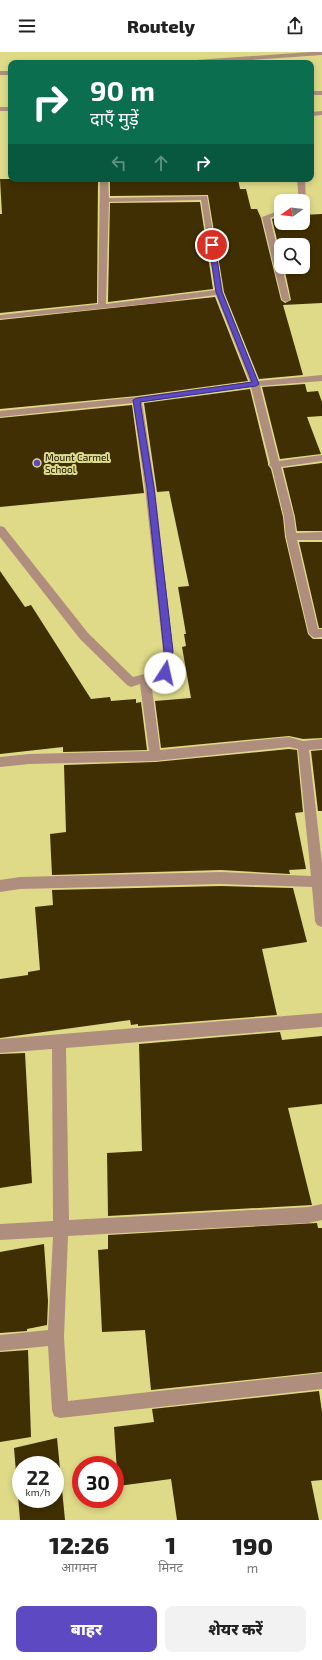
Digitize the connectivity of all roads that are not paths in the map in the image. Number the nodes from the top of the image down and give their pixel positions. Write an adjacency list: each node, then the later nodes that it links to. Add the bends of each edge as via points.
1 (322, 53): 2 (street)
2 (224, 60)
3 (104, 182): 6 (street)
4 (301, 182): 5 (street)
5 (302, 194)
6 (105, 200): 8 (street, via 204,198); 10 (street)
7 (274, 214): 9 (street, via 266,217)
8 (219, 292): 10 (street); 13 (street)
9 (286, 300)
10 (102, 307): 11 (street)
11 (0, 317)
12 (322, 378): 13 (street)
13 (256, 384): 14 (street); 17 (street)
14 (137, 400): 15 (street); 22 (street, via 150,488 168,651 165,673)
15 (0, 414)
16 (322, 458): 17 (street)
17 (274, 465): 20 (street, via 289,517)
18 (0, 530): 22 (street, via 84,636 131,682)
19 (322, 536): 20 (street)
20 (291, 537): 21 (street, via 314,634)
21 (322, 633)
22 (145, 679): 25 (street)
23 (322, 744): 24 (street)
24 (304, 746): 25 (street, via 289,742); 27 (street)
25 (155, 756): 26 (street)
26 (0, 762)
27 (319, 882): 28 (street, via 221,878 20,883); 29 (street)
28 (0, 886)
29 (322, 922)
30 (322, 1020): 31 (street)
31 (59, 1041): 32 (street); 34 (street)
32 (0, 1046)
33 (322, 1212): 34 (street, via 308,1216)
34 (61, 1227): 35 (street); 36 (street)
35 (0, 1232)
36 (56, 1337): 37 (street); 38 (street, via 60,1410)
37 (0, 1343)
38 (322, 1381)

